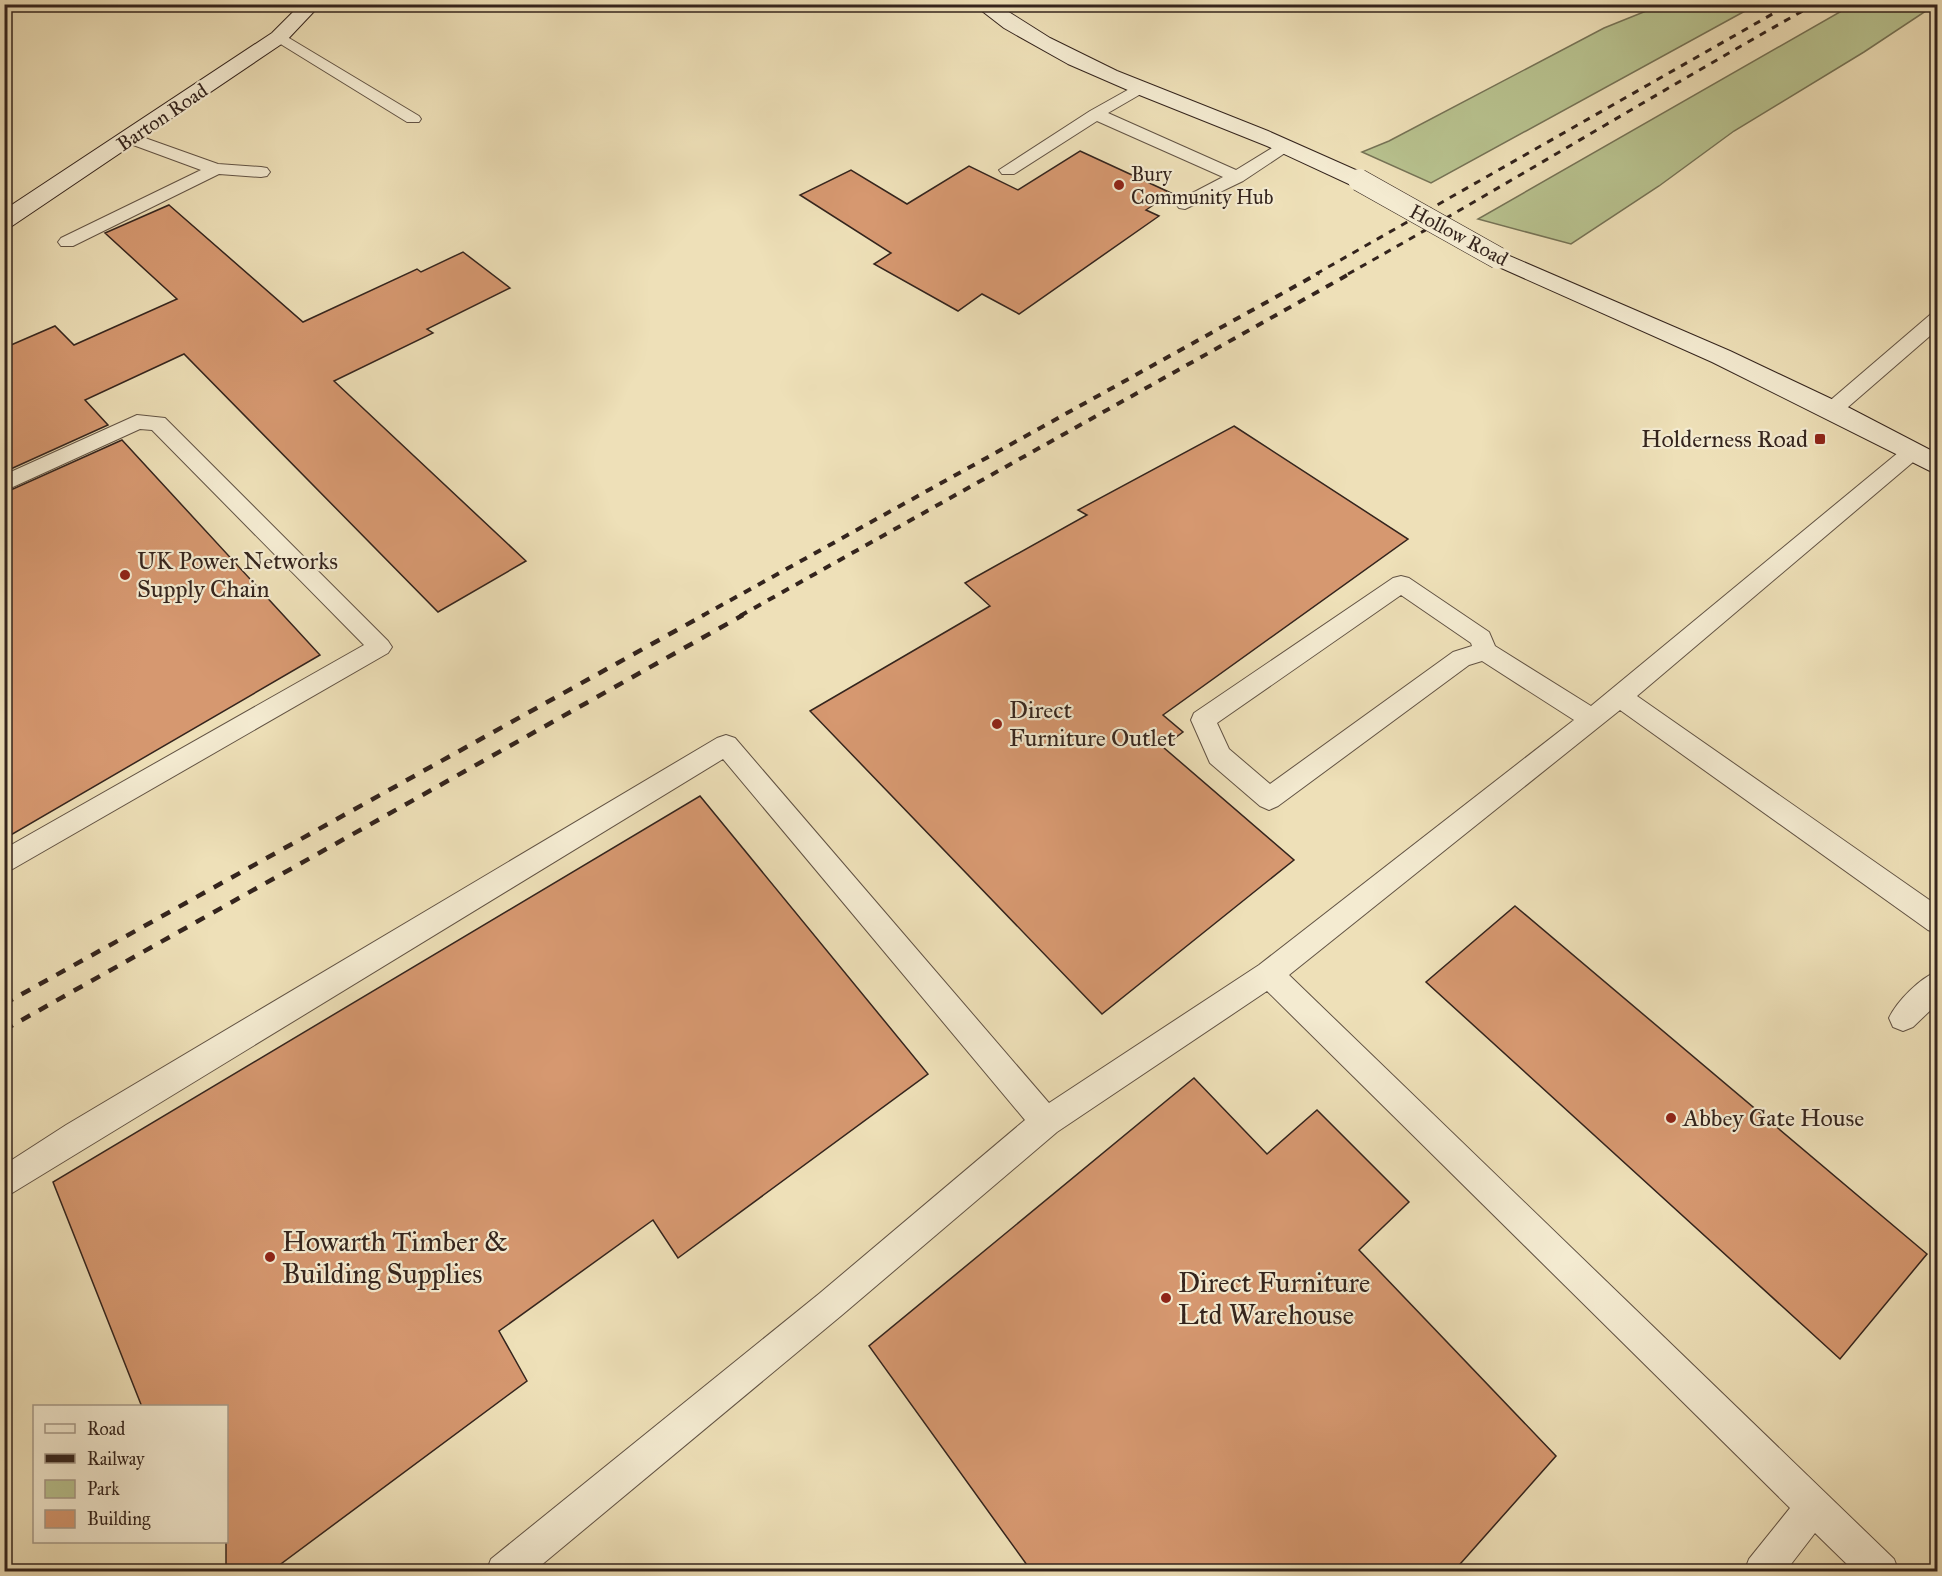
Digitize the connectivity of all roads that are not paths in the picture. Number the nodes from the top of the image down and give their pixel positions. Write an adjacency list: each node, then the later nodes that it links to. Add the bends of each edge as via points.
1 (312, 4): 3 (street, Barton Road)
2 (982, 4): 4 (street, Hollow Road, via 1013,27)
3 (279, 37): 6 (lane); 7 (street, Barton Road)
4 (1140, 88): 5 (lane); 8 (street, Hollow Road)
5 (1096, 114): 10 (lane); 12 (lane)
6 (413, 119)
7 (131, 138): 9 (lane); 14 (street, Barton Road)
8 (1286, 147): 12 (lane); 17 (street, Hollow Road, bridge, via 1359,180 1498,258)
9 (216, 169): 11 (lane); 15 (lane)
10 (1008, 170)
11 (261, 171)
12 (1237, 177): 13 (lane)
13 (1185, 204)
14 (4, 221)
15 (67, 242)
16 (1938, 318): 17 (lane)
17 (1833, 409): 18 (street, Hollow Road)
18 (1912, 452): 19 (street, Hollow Road); 22 (lane)
19 (1938, 466)
20 (4, 484): 24 (lane, via 137,422 158,423 380,647)
21 (1485, 651): 21 (lane, via 1461,658 1269,799 1219,756 1203,720 1401,584 1481,638); 23 (lane)
22 (1620, 697): 23 (lane); 25 (lane)
23 (1592, 719): 26 (lane)
24 (4, 863)
25 (1938, 922)
26 (1269, 975): 29 (lane); 31 (lane)
27 (1938, 984): 28 (lane)
28 (1903, 1018)
29 (1046, 1122): 30 (lane, via 726,745 87,1129); 32 (lane)
30 (4, 1183)
31 (1814, 1506): 33 (lane); 34 (lane)
32 (504, 1572)
33 (1762, 1572)
34 (1881, 1572)

